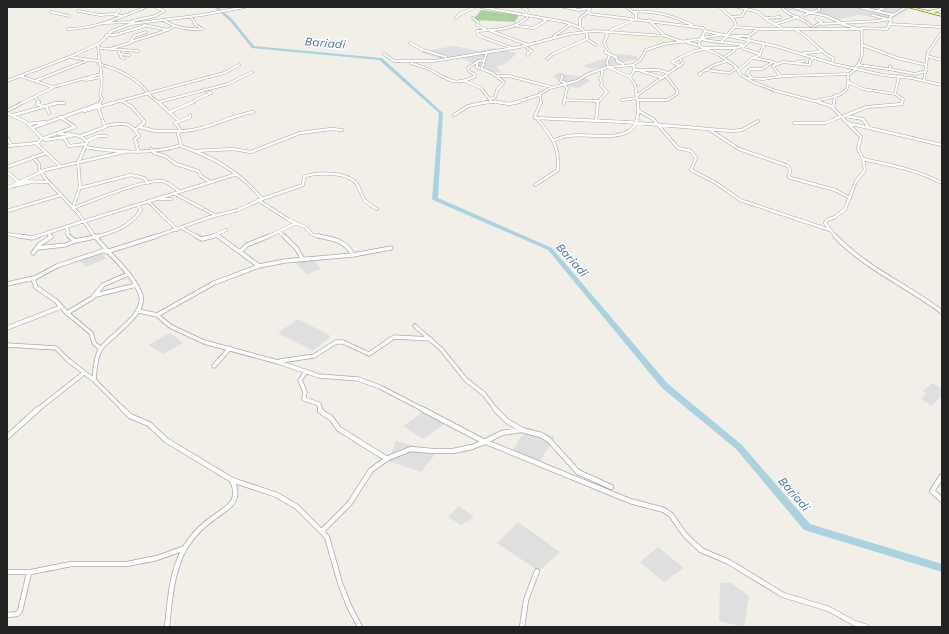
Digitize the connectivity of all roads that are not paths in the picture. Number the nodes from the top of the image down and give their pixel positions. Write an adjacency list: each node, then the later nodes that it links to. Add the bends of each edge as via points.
1 (118, 7): 29 (street, via 119,11)
2 (146, 7): 36 (street)
3 (156, 7): 53 (street, via 164,11 155,16)
4 (245, 7): 38 (street)
5 (475, 7): 42 (street)
6 (481, 7): 31 (street)
7 (522, 7): 31 (street, via 527,11)
8 (564, 7): 18 (street, via 579,10)
9 (626, 7): 24 (street)
10 (720, 7): 39 (street)
11 (738, 7): 19 (street)
12 (782, 7): 41 (street, via 784,11)
13 (793, 7): 28 (street)
14 (819, 7): 28 (street, via 819,10)
15 (859, 7): 25 (street)
16 (885, 7): 25 (street)
17 (910, 7): 26 (main road); 37 (street)
18 (590, 8): 23 (street)
19 (746, 9): 39 (street, via 742,16); 44 (street, via 760,12)
20 (942, 9): 26 (street)
21 (78, 11): 29 (street)
22 (51, 12): 35 (street)
23 (588, 12): 47 (street); 69 (street, via 580,18)
24 (634, 12): 30 (street); 47 (street)
25 (877, 12): 37 (street)
26 (930, 12): 34 (main road)
27 (672, 13): 30 (street)
28 (812, 13): 32 (street); 48 (street); 55 (street)
29 (114, 14): 36 (street)
30 (664, 14): 66 (street)
31 (526, 15): 46 (street); 61 (street, via 527,18)
32 (804, 15)
33 (872, 15): 49 (street)
34 (942, 15)
35 (69, 16)
36 (123, 16): 60 (street)
37 (893, 16): 50 (street)
38 (191, 17): 45 (street); 63 (street, via 196,25 204,30)
39 (730, 17): 67 (street, via 735,22)
40 (780, 17): 44 (street)
41 (798, 17): 52 (street); 57 (street)
42 (456, 18)
43 (473, 18): 76 (street, via 478,22 477,25)
44 (766, 18): 57 (street)
45 (162, 19): 54 (street); 63 (street)
46 (543, 19): 56 (street); 61 (street, via 546,21 533,28)
47 (637, 19): 51 (street); 77 (street, via 620,28)
48 (816, 19): 52 (street); 58 (street, via 820,20)
49 (887, 19): 50 (street); 55 (street, via 878,22 852,20)
50 (890, 19): 59 (street)
51 (649, 20): 66 (street); 85 (street)
52 (807, 21): 64 (street)
53 (129, 22): 54 (street); 60 (street)
54 (139, 22): 62 (street); 83 (street)
55 (840, 23): 58 (street); 74 (street)
56 (572, 24): 69 (street); 89 (street)
57 (774, 24): 72 (street)
58 (821, 24): 65 (street)
59 (889, 24): 68 (street); 74 (street, via 887,29)
60 (91, 25): 71 (street, via 80,29)
61 (514, 25): 76 (street, via 505,29)
62 (145, 26): 75 (street); 83 (street, via 115,35)
63 (175, 26): 75 (street)
64 (811, 26)
65 (815, 26)
66 (697, 27): 78 (street)
67 (735, 27): 70 (street); 84 (street)
68 (942, 27)
69 (581, 28): 80 (street)
70 (759, 28): 72 (street); 86 (street)
71 (68, 29)
72 (783, 29): 73 (street)
73 (794, 29): 74 (street); 109 (street, via 805,34)
74 (860, 29): 99 (street)
75 (168, 30): 92 (street)
76 (488, 30): 97 (street); 104 (street, via 477,33 488,41)
77 (607, 31): 80 (street); 85 (street); 115 (street, via 605,52)
78 (705, 31): 82 (street); 88 (street)
79 (146, 32): 92 (street, via 134,36)
80 (585, 32): 87 (street); 89 (street)
81 (942, 32): 121 (street, via 928,50)
82 (723, 34): 84 (street); 88 (street)
83 (106, 35): 95 (street)
84 (729, 35): 86 (street); 90 (street); 91 (street)
85 (665, 36): 93 (street)
86 (749, 36): 91 (street)
87 (588, 39): 98 (street); 128 (street, via 562,49)
88 (701, 39): 90 (street, via 717,43); 93 (street); 101 (street, via 698,43)
89 (546, 40): 97 (street)
90 (722, 41): 102 (street)
91 (749, 41): 96 (street); 102 (street)
92 (131, 42): 106 (street)
93 (684, 42): 101 (street); 133 (street, via 664,44 646,50)
94 (410, 43): 124 (street, via 420,50 431,51)
95 (98, 44): 103 (street); 122 (street)
96 (762, 44): 112 (street); 116 (street, via 764,47)
97 (528, 45): 100 (street)
98 (596, 45)
99 (862, 45): 146 (street); 147 (street)
100 (524, 46): 104 (street); 119 (street, via 532,51)
101 (700, 46): 107 (street)
102 (743, 46): 105 (street); 116 (street, via 744,49)
103 (98, 48): 106 (street); 136 (street)
104 (512, 48): 111 (street)
105 (735, 48): 107 (street); 125 (street)
106 (110, 49): 108 (street)
107 (705, 49): 125 (street); 129 (street)
108 (120, 50): 110 (street); 113 (street)
109 (822, 50): 117 (street); 141 (street, via 824,54 833,58)
110 (138, 51)
111 (487, 52): 124 (street); 130 (street)
112 (793, 52): 117 (street); 120 (street)
113 (119, 54): 118 (street); 123 (street)
114 (384, 54): 137 (street, via 394,61)
115 (610, 54): 142 (street); 148 (street)
116 (760, 54): 126 (street)
117 (803, 54): 127 (street)
118 (129, 55)
119 (528, 55)
120 (792, 55)
121 (927, 56): 131 (street); 147 (street)
122 (69, 57): 132 (street); 165 (street)
123 (124, 58)
124 (447, 58): 137 (street)
125 (723, 58): 134 (street)
126 (754, 58): 139 (street); 158 (street)
127 (813, 58): 140 (street, via 810,65); 141 (street)
128 (547, 59)
129 (678, 59): 149 (street, via 683,63); 149 (street, via 672,62)
130 (484, 60): 138 (street); 151 (street)
131 (942, 60)
132 (86, 61): 136 (street); 179 (street)
133 (637, 61): 142 (street); 145 (street)
134 (727, 61): 157 (street); 158 (street)
135 (804, 61): 140 (street)
136 (98, 62): 162 (street); 187 (street, via 129,75)
137 (409, 62): 180 (street, via 454,82)
138 (477, 62): 151 (street, via 477,67); 180 (street, via 468,68 475,76)
139 (774, 62): 143 (street); 173 (street, via 762,69 749,70 748,73)
140 (792, 63): 143 (street)
141 (832, 63): 153 (street)
142 (624, 64): 145 (street); 148 (street)
143 (778, 64): 169 (street, via 773,67)
144 (239, 65): 187 (street, via 224,73)
145 (633, 65): 155 (street)
146 (859, 65): 153 (street); 154 (street)
147 (926, 65): 159 (street)
148 (608, 66): 152 (street); 172 (street)
149 (680, 66): 161 (street)
150 (890, 66): 154 (street)
151 (482, 68): 166 (street)
152 (602, 69): 182 (street); 197 (street, via 601,85 607,92)
153 (856, 69): 163 (street); 170 (street)
154 (889, 69): 159 (street, via 914,74)
155 (634, 70): 156 (street); 172 (street)
156 (639, 70): 161 (street); 174 (street)
157 (705, 70): 158 (street, via 729,73); 164 (street)
158 (738, 70): 175 (street)
159 (926, 71): 177 (street)
160 (252, 72): 186 (street, via 231,83)
161 (669, 73): 168 (street)
162 (101, 74): 171 (street); 176 (street)
163 (849, 74): 169 (street); 181 (street)
164 (700, 75)
165 (20, 76): 178 (street); 179 (street)
166 (496, 76): 185 (street, via 509,76); 196 (street, via 504,83)
167 (562, 76): 182 (street, via 561,81)
168 (666, 76): 174 (street); 192 (street, via 677,90 677,94 667,100)
169 (780, 76): 173 (street, via 763,79)
170 (899, 76): 177 (street); 188 (street)
171 (102, 77): 176 (street, via 87,81); 202 (street, via 102,99)
172 (630, 77): 192 (street, via 636,85 634,90)
173 (752, 77): 175 (street)
174 (662, 78): 192 (street)
175 (747, 78): 198 (street, via 768,88)
176 (80, 79): 184 (street)
177 (924, 80): 183 (street)
178 (7, 81)
179 (35, 81): 184 (street)
180 (465, 81): 196 (street, via 480,85 487,92)
181 (848, 82): 188 (street); 190 (street, via 846,90)
182 (566, 84): 185 (street); 197 (street, via 564,102)
183 (942, 85)
184 (55, 87): 191 (street)
185 (551, 87): 189 (street)
186 (205, 89): 199 (street); 207 (street, via 211,93)
187 (148, 93): 195 (street); 199 (street)
188 (895, 94): 214 (street, via 903,99 902,104 866,107)
189 (539, 95): 196 (street, via 510,104); 216 (street, via 541,104)
190 (835, 95): 193 (street); 204 (street)
191 (36, 98): 203 (street, via 39,102 37,104); 206 (street)
192 (637, 98): 194 (street); 205 (street)
193 (822, 99): 198 (street); 200 (street)
194 (622, 100)
195 (122, 101): 202 (street); 227 (street, via 132,107 144,121)
196 (490, 101): 211 (street, via 463,108)
197 (598, 101): 218 (street)
198 (815, 101): 200 (street)
199 (159, 102): 207 (street, via 164,110)
200 (822, 103): 204 (street)
201 (64, 104): 203 (street, via 57,103)
202 (99, 106): 215 (street); 226 (street, via 99,113)
203 (45, 107): 209 (street); 212 (street)
204 (833, 108): 213 (street)
205 (639, 111): 221 (street); 225 (street)
206 (7, 112): 212 (street)
207 (170, 112): 217 (street)
208 (253, 112): 233 (street)
209 (49, 113)
210 (190, 114): 217 (street, via 190,117)
211 (454, 115)
212 (12, 116): 224 (street)
213 (839, 116): 214 (street); 222 (street, via 825,123); 223 (street)
214 (844, 116): 229 (street, via 864,119)
215 (60, 117): 220 (street); 234 (street, via 75,127)
216 (535, 118): 218 (street); 241 (street, via 549,132)
217 (179, 121): 233 (street, via 175,123)
218 (596, 121): 221 (street)
219 (758, 121): 232 (street, via 742,131)
220 (48, 122): 224 (street); 228 (street)
221 (636, 122): 225 (street); 241 (street, via 634,128 628,132 596,136 571,134 558,136)
222 (794, 122)
223 (846, 122): 229 (street); 253 (street, via 861,137 858,149)
224 (28, 124): 228 (street)
225 (659, 125): 232 (street); 290 (street, via 678,148 695,155 695,161 690,169 740,200)
226 (105, 126): 230 (street, via 124,123); 236 (street)
227 (140, 127): 230 (street); 233 (street, via 154,131)
228 (32, 128): 240 (street, via 42,137)
229 (869, 128): 243 (street)
230 (135, 130): 249 (street, via 139,136 134,139)
231 (342, 130): 250 (street, via 300,133 251,152 233,149)
232 (709, 130): 274 (street, via 739,149 788,166 790,178 830,188)
233 (180, 131): 246 (street, via 178,134)
234 (58, 134): 235 (street); 240 (street)
235 (75, 135): 236 (street); 239 (street)
236 (82, 136): 242 (street)
237 (106, 136): 242 (street, via 98,136)
238 (7, 138): 245 (street)
239 (64, 138): 240 (street); 242 (street, via 69,146)
240 (39, 140): 245 (street); 251 (street)
241 (553, 141): 266 (street, via 559,155 558,170)
242 (86, 144): 248 (street); 254 (street)
243 (942, 145)
244 (7, 146): 245 (street)
245 (12, 146)
246 (181, 146): 247 (street); 250 (street)
247 (151, 149): 249 (street); 263 (street, via 176,164 198,171)
248 (131, 150): 249 (street); 254 (street)
249 (138, 150)
250 (194, 151): 259 (street, via 217,160)
251 (46, 153): 252 (street); 255 (street)
252 (33, 157): 256 (street); 257 (street)
253 (863, 160): 265 (street, via 910,169); 274 (street, via 865,170 856,180)
254 (78, 161): 255 (street); 269 (street)
255 (60, 166): 257 (street)
256 (7, 167)
257 (41, 171): 261 (street); 262 (street)
258 (7, 172): 261 (street)
259 (237, 174): 263 (street); 276 (street, via 252,185)
260 (32, 181): 261 (street); 262 (street); 267 (street)
261 (20, 182): 267 (street)
262 (48, 182): 272 (street)
263 (210, 182): 270 (street)
264 (148, 183): 269 (street, via 144,178 131,175); 270 (street, via 164,181); 280 (street)
265 (942, 183)
266 (535, 185)
267 (13, 186): 268 (street)
268 (7, 188)
269 (80, 188): 280 (street)
270 (180, 192): 271 (street)
271 (175, 194): 273 (street); 283 (street, via 192,205)
272 (61, 195): 280 (street); 282 (street)
273 (160, 198): 275 (street); 278 (street)
274 (850, 198): 290 (street, via 842,212 825,221)
275 (171, 199)
276 (262, 199): 277 (street); 281 (street, via 303,185 306,176 327,174 346,178 356,184 365,202)
277 (258, 200): 283 (street, via 238,210); 285 (street)
278 (149, 202): 279 (street); 288 (street)
279 (138, 206): 284 (street); 295 (street, via 141,210 130,224 120,230)
280 (73, 208): 284 (street)
281 (377, 209)
282 (7, 211)
283 (216, 215): 287 (street)
284 (84, 221): 286 (street); 295 (street)
285 (296, 223): 292 (street); 302 (street, via 305,226 313,235 341,241 348,245)
286 (66, 227): 291 (street); 296 (street, via 67,234)
287 (182, 228): 288 (street); 294 (street, via 202,239)
288 (177, 230): 299 (street)
289 (226, 230): 294 (street)
290 (830, 230): 312 (street, via 852,252)
291 (48, 232): 293 (street, via 29,238); 297 (street, via 51,237)
292 (279, 232): 300 (street, via 247,245); 303 (street, via 300,253)
293 (7, 234)
294 (217, 235): 300 (street)
295 (95, 237): 296 (street); 299 (street)
296 (75, 241): 297 (street, via 65,245)
297 (37, 248): 301 (street)
298 (391, 248): 302 (street)
299 (106, 251): 305 (street); 306 (street, via 48,270)
300 (240, 252): 304 (street)
301 (33, 253)
302 (353, 255): 303 (street)
303 (303, 260): 304 (street)
304 (259, 266): 314 (street, via 195,292)
305 (128, 274): 308 (street); 309 (street, via 103,285)
306 (34, 278): 307 (street); 310 (street, via 36,287)
307 (7, 284)
308 (136, 286): 309 (street); 311 (street, via 142,298)
309 (96, 295): 313 (street)
310 (61, 307): 313 (street); 316 (street)
311 (139, 311): 314 (street); 320 (street)
312 (942, 312)
313 (67, 313): 320 (street, via 91,333 94,343)
314 (157, 315): 319 (street, via 170,326 196,339)
315 (415, 326): 317 (street)
316 (7, 328)
317 (432, 340): 321 (street, via 394,337 369,354 343,342 336,342 314,356); 326 (street, via 472,386 484,394 498,413)
318 (7, 345): 324 (street, via 56,348)
319 (230, 348): 321 (street); 322 (street)
320 (101, 350): 325 (street, via 95,363)
321 (278, 362): 323 (street)
322 (214, 366)
323 (306, 372): 328 (street, via 319,376 358,379 372,384); 329 (street, via 300,381 305,392 304,399 319,404 320,411 332,418 339,429)
324 (84, 373): 325 (street); 327 (street, via 34,412)
325 (94, 380): 331 (street, via 130,416 149,424 166,440)
326 (522, 430): 328 (street, via 502,433); 332 (street, via 549,440 578,472)
327 (7, 438)
328 (485, 442): 329 (street, via 456,451 410,448); 343 (street, via 630,501 664,510 701,550 728,562 783,595 829,609)
329 (388, 459): 334 (street, via 372,468 354,498)
330 (942, 476): 333 (street, via 932,491)
331 (232, 480): 334 (street, via 285,499 297,507); 335 (street, via 236,494 233,503 204,526)
332 (611, 487)
333 (942, 500)
334 (322, 532): 341 (street, via 327,537 340,583)
335 (185, 548): 338 (street, via 169,555 126,564 108,566 76,563); 340 (street, via 176,575)
336 (537, 570): 342 (street, via 526,600)
337 (7, 572): 338 (street)
338 (29, 573): 339 (street, via 20,611)
339 (7, 615)
340 (167, 627)
341 (360, 627)
342 (522, 627)
343 (867, 627)

